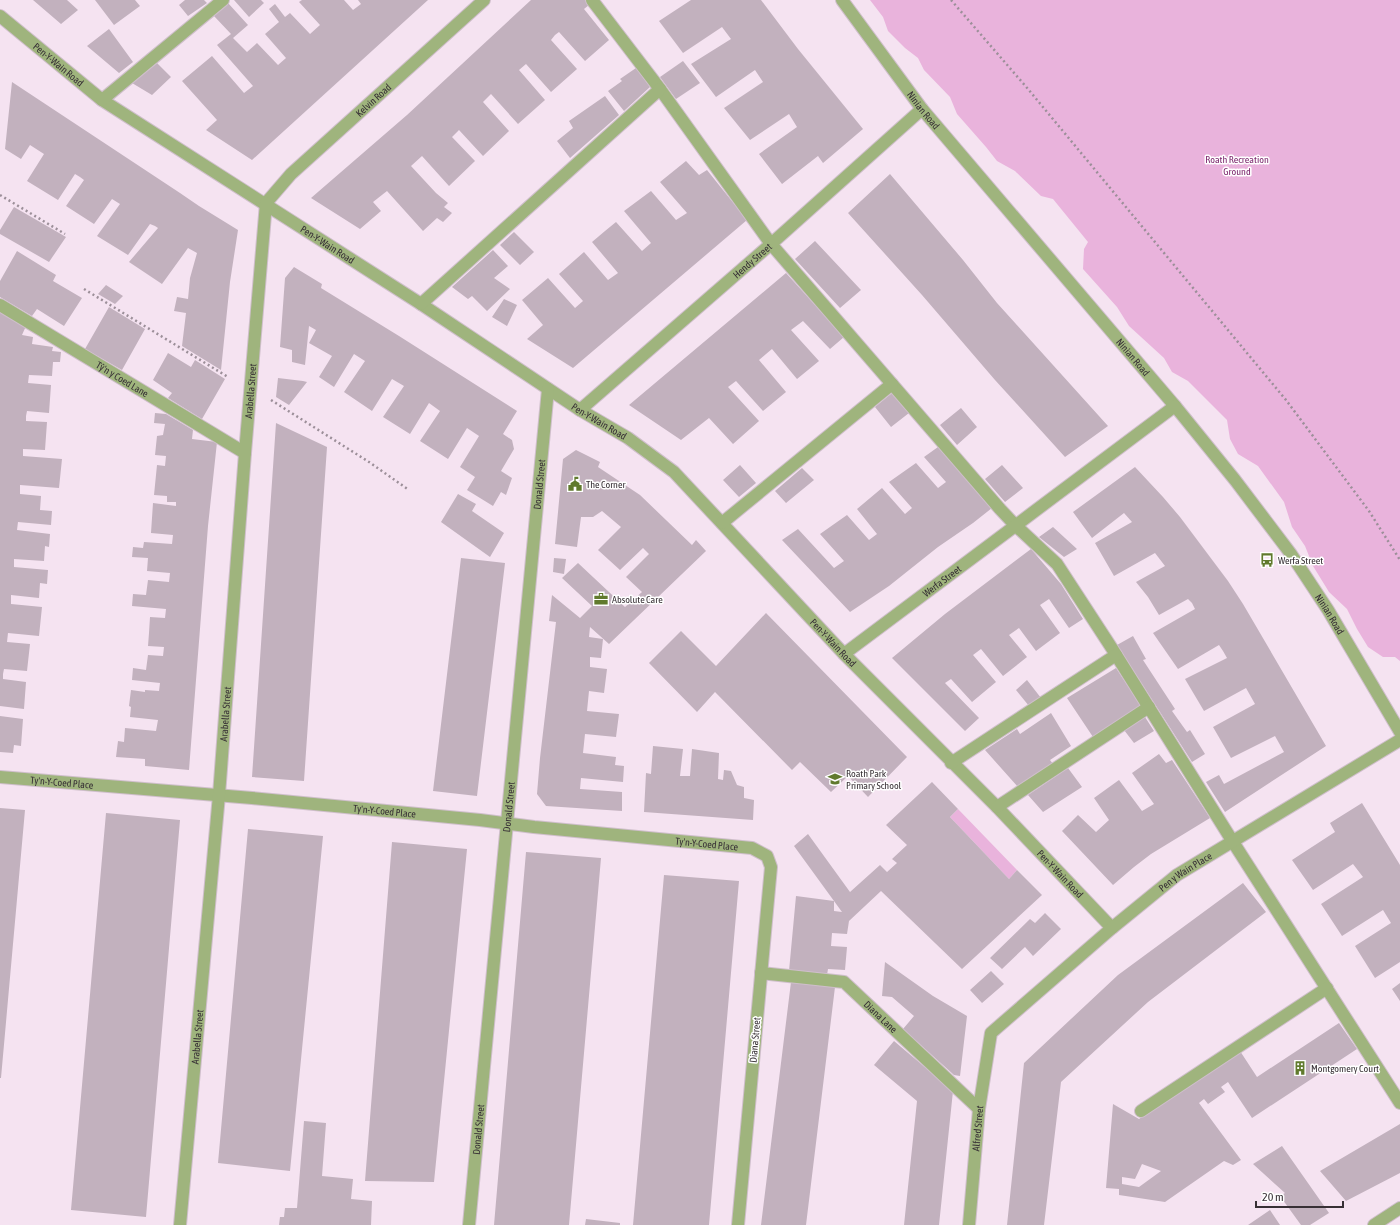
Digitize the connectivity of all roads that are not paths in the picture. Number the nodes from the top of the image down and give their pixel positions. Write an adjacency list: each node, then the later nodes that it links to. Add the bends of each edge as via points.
1 (223, 0): 7 (street)
2 (484, 0): 9 (street, Kelvin Road, via 291,174)
3 (592, 0): 6 (street)
4 (842, 0): 8 (street, Ninian Road)
5 (0, 16): 7 (street, Pen-Y-Wain Road)
6 (660, 89): 10 (street); 11 (street)
7 (102, 100): 9 (street, Pen-Y-Wain Road)
8 (922, 109): 10 (street, Hendy Street); 15 (street, Ninian Road)
9 (266, 203): 11 (street, Pen-Y-Wain Road); 17 (street, Arabella Street)
10 (772, 244): 13 (street); 16 (street, Hendy Street)
11 (421, 304): 14 (street, Pen-Y-Wain Road)
12 (0, 305): 17 (street, Tŷ'n y Coed Lane)
13 (892, 384): 18 (street); 19 (street)
14 (548, 389): 16 (street, Pen-Y-Wain Road); 29 (street, Donald Street)
15 (1175, 406): 19 (street, Werfa Street); 23 (street, Ninian Road, via 1291,554 1328,610)
16 (580, 410): 18 (street, Pen-Y-Wain Road, via 628,438 674,472)
17 (245, 454): 27 (street, Arabella Street)
18 (722, 523): 20 (street, Pen-Y-Wain Road)
19 (1015, 525): 20 (street, Werfa Street); 21 (street, via 1058,564)
20 (844, 654): 25 (street, Pen-Y-Wain Road)
21 (1116, 655): 22 (street); 25 (street)
22 (1149, 707): 28 (street); 30 (street)
23 (1400, 732)
24 (1400, 740): 30 (street, Pen y Wain Place)
25 (951, 763): 28 (street, Pen-Y-Wain Road)
26 (0, 777): 27 (street, Ty'n-Y-Coed Place)
27 (220, 795): 29 (street, Ty'n-Y-Coed Place); 40 (street, Arabella Street)
28 (997, 808): 32 (street, Pen-Y-Wain Road)
29 (508, 823): 31 (street, Ty'n-Y-Coed Place, via 752,848); 41 (street, Donald Street)
30 (1233, 842): 32 (street, Pen y Wain Place, via 1177,875); 34 (street)
31 (767, 856): 33 (street, Diana Street, via 771,867)
32 (1112, 928): 35 (street, Pen y Wain Place)
33 (762, 973): 37 (street, Diana Lane, via 844,982); 42 (street, Diana Street)
34 (1327, 988): 36 (street); 38 (street)
35 (991, 1033): 37 (street, Alfred Street)
36 (1400, 1103)
37 (979, 1109): 43 (street, Alfred Street)
38 (1141, 1111)
39 (1400, 1208): 44 (street)
40 (180, 1225)
41 (470, 1225)
42 (738, 1225)
43 (969, 1225)
44 (1374, 1225)

